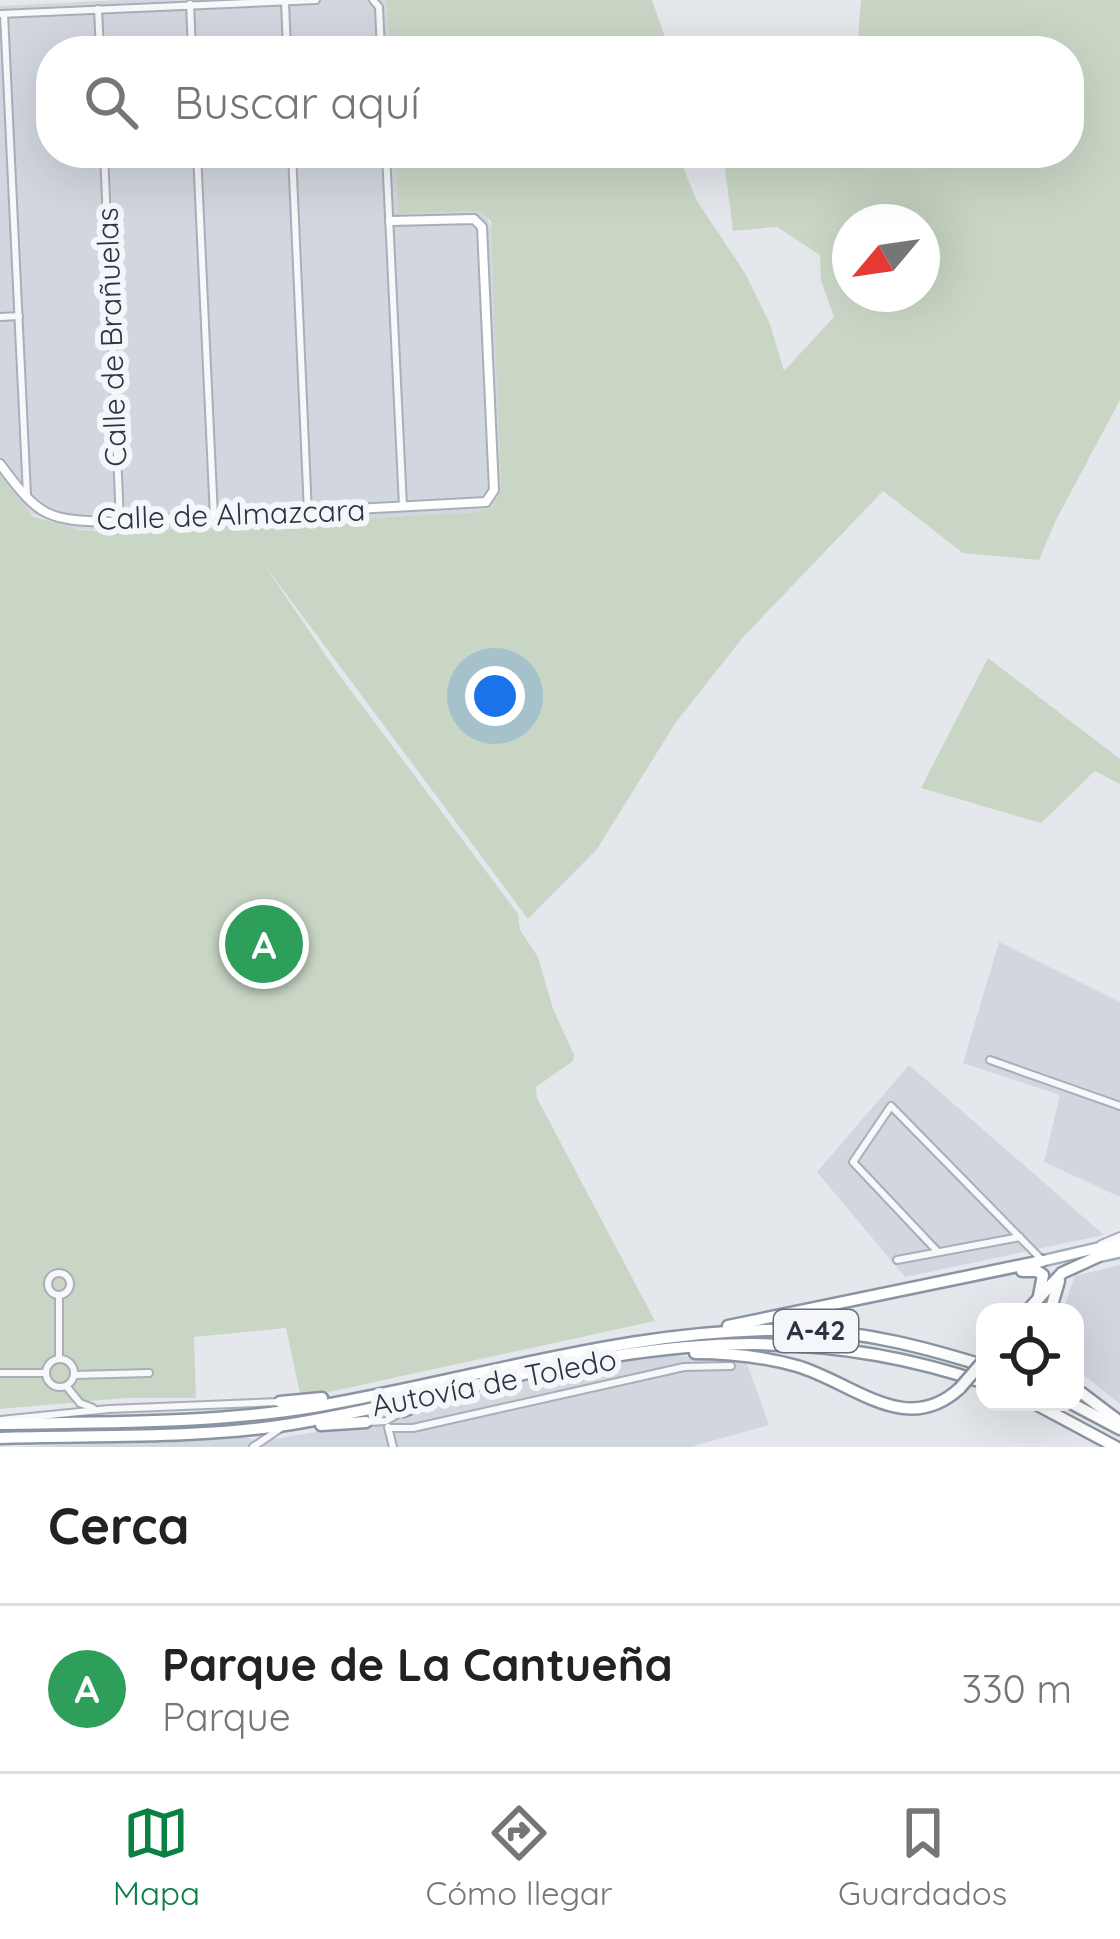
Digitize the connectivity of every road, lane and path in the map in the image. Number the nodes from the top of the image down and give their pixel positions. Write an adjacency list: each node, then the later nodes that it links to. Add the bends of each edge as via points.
1 (316, 0): 2 (street)
2 (285, 1): 3 (street); 9 (street)
3 (190, 4): 5 (street); 8 (street)
4 (376, 4): 10 (street)
5 (98, 9): 6 (street); 7 (street)
6 (2, 14): 16 (street)
7 (99, 36)
8 (191, 36)
9 (286, 36)
10 (379, 36)
11 (105, 168): 25 (street, Calle de Brañuelas)
12 (198, 168): 24 (street)
13 (293, 168): 23 (street)
14 (387, 168): 15 (street)
15 (390, 221): 22 (street); 22 (street, Calle de Almazcara, via 475,219 482,227 494,490 486,502)
16 (19, 316): 17 (street); 18 (street)
17 (0, 317)
18 (26, 463): 20 (street); 21 (street)
19 (0, 464): 20 (street)
20 (8, 475): 21 (street)
21 (27, 500): 25 (street, Calle de Almazcara, via 68,521)
22 (403, 507): 23 (street, Calle de Almazcara)
23 (308, 513): 24 (street, Calle de Almazcara)
24 (214, 517): 25 (street, Calle de Almazcara)
25 (120, 522)
26 (990, 1060): 27 (street)
27 (1120, 1106)
28 (1020, 1237): 30 (street); 30 (street, via 891,1106 853,1162); 34 (street)
29 (1120, 1239): 34 (main road)
30 (938, 1252): 33 (street)
31 (1120, 1252): 32 (main road)
32 (1097, 1257): 35 (highway)
33 (897, 1260)
34 (1042, 1261): 36 (highway)
35 (1062, 1273): 38 (highway); 40 (highway)
36 (950, 1282): 38 (highway, via 1030,1269 1042,1275); 41 (highway)
37 (58, 1295): 43 (street)
38 (1040, 1296): 39 (highway)
39 (1034, 1303)
40 (1054, 1303)
41 (643, 1340): 44 (highway, Autovía de Toledo / A-42, via 840,1333); 55 (highway, Autovía de Toledo / A-42)
42 (667, 1351): 45 (street); 47 (highway, bridge, via 799,1366 904,1409 938,1405); 52 (highway, Autovía de Toledo / A-42, via 836,1348); 54 (highway, Autovía de Toledo / A-42)
43 (59, 1359): 49 (street); 51 (street)
44 (976, 1361)
45 (684, 1366): 46 (street); 65 (street, via 413,1428)
46 (731, 1366)
47 (976, 1372)
48 (0, 1373): 49 (street)
49 (46, 1373): 53 (street, via 53,1385)
50 (148, 1373): 51 (street)
51 (74, 1375): 53 (street)
52 (976, 1380)
53 (66, 1385): 58 (street, via 80,1402)
54 (458, 1390): 60 (highway); 64 (highway, Autovía de Toledo / A-42)
55 (396, 1391): 57 (highway); 62 (highway, Autovía de Toledo / A-42, via 252,1415)
56 (1084, 1396): 66 (highway)
57 (280, 1402): 58 (street)
58 (109, 1409): 62 (street)
59 (1084, 1409): 66 (highway)
60 (404, 1411): 65 (street)
61 (1048, 1411): 72 (highway)
62 (0, 1422)
63 (367, 1422): 64 (highway); 65 (street)
64 (290, 1424): 67 (highway, Autovía de Toledo / A-42); 70 (street)
65 (387, 1424): 71 (street)
66 (1120, 1426)
67 (84, 1436): 68 (highway, Autovía de Toledo / A-42); 69 (street)
68 (0, 1438)
69 (67, 1447)
70 (253, 1447)
71 (393, 1447)
72 (1116, 1447)

